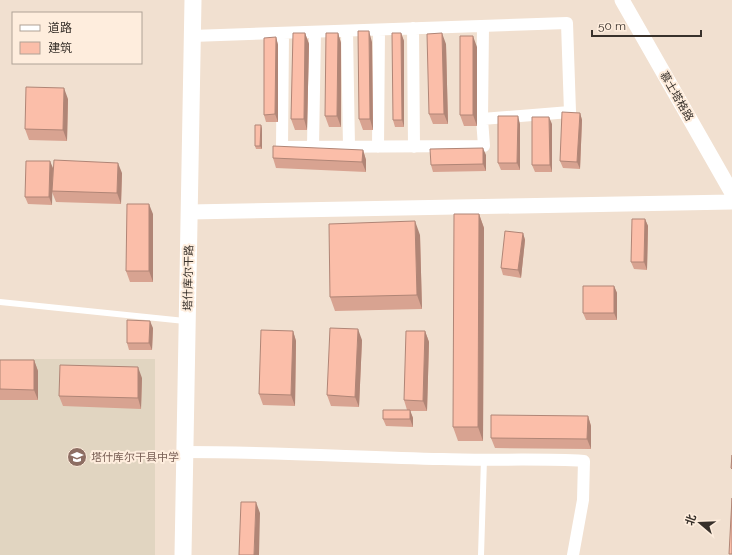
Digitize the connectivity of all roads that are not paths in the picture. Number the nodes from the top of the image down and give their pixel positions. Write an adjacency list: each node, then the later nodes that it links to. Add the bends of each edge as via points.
1 (193, 0): 9 (main road, 塔什库尔干路)
2 (622, 0): 15 (street, 慕士塔格路)
3 (483, 26): 4 (street); 10 (street); 10 (street, via 567,23 570,112)
4 (413, 28): 5 (street); 14 (street)
5 (379, 30): 6 (street); 13 (street)
6 (347, 31): 7 (street); 12 (street)
7 (315, 32): 8 (street); 11 (street)
8 (283, 33): 9 (street); 11 (street, via 282,147)
9 (192, 36): 17 (main road, 塔什库尔干路)
10 (482, 119): 14 (street, via 484,146)
11 (313, 147): 12 (street)
12 (349, 147): 13 (street)
13 (378, 147): 14 (street)
14 (414, 147)
15 (732, 193)
16 (732, 202): 17 (street)
17 (189, 212): 19 (main road, 塔什库尔干路)
18 (0, 302): 19 (lane)
19 (187, 321): 20 (main road, 塔什库尔干路)
20 (185, 452): 21 (street); 22 (main road, 塔什库尔干路)
21 (484, 459): 23 (lane); 24 (street, via 584,461 583,500)
22 (183, 555)
23 (481, 555)
24 (573, 555)

